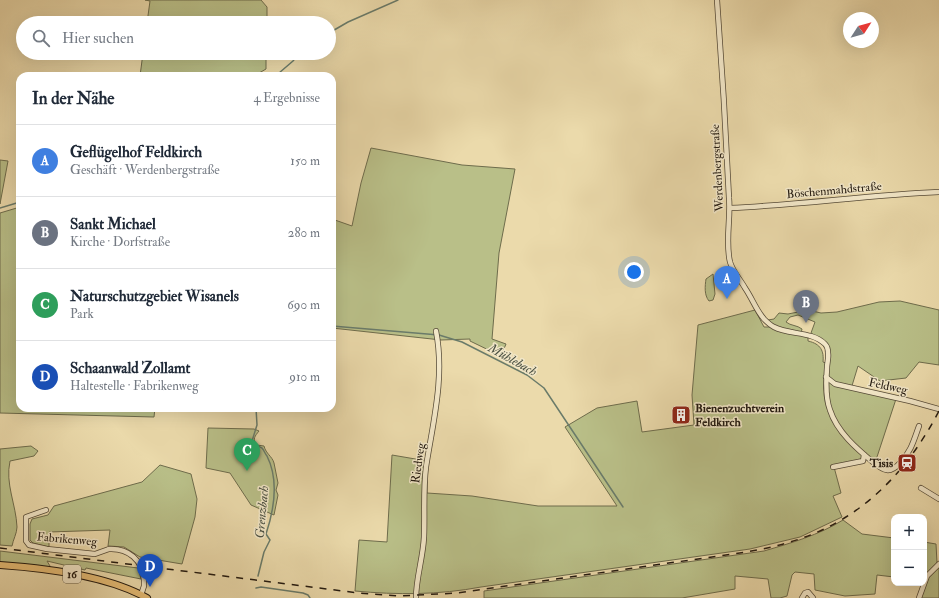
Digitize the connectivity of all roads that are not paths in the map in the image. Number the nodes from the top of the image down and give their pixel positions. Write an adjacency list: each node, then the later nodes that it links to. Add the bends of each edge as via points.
1 (717, 0): 3 (street, Werdenbergstraße)
2 (939, 192): 3 (street, Böschenmahdstraße)
3 (730, 208): 5 (street, Werdenbergstraße, via 728,252 732,266 768,323 789,332 820,340 826,345)
4 (437, 334): 18 (street, Riedweg, via 440,366 424,485 424,539)
5 (826, 377): 6 (street, Feldweg); 7 (street)
6 (832, 382): 7 (street); 8 (street, Feldweg)
7 (826, 387): 10 (street, via 831,415 847,438)
8 (939, 409)
9 (919, 426): 10 (street, via 909,452 898,466 890,471 878,467)
10 (864, 455): 11 (street, via 863,461)
11 (833, 467)
12 (921, 488): 13 (street)
13 (939, 499)
14 (46, 510): 17 (street, Fabrikenweg, bridge, via 26,517 26,541 29,545 95,554 109,549 122,550 132,556 142,569)
15 (939, 564): 21 (street, via 927,576)
16 (0, 565): 17 (main road, 16, via 85,577 109,583)
17 (144, 597)
18 (416, 598)
19 (802, 598): 20 (street, via 808,592)
20 (812, 598)
21 (919, 598)

